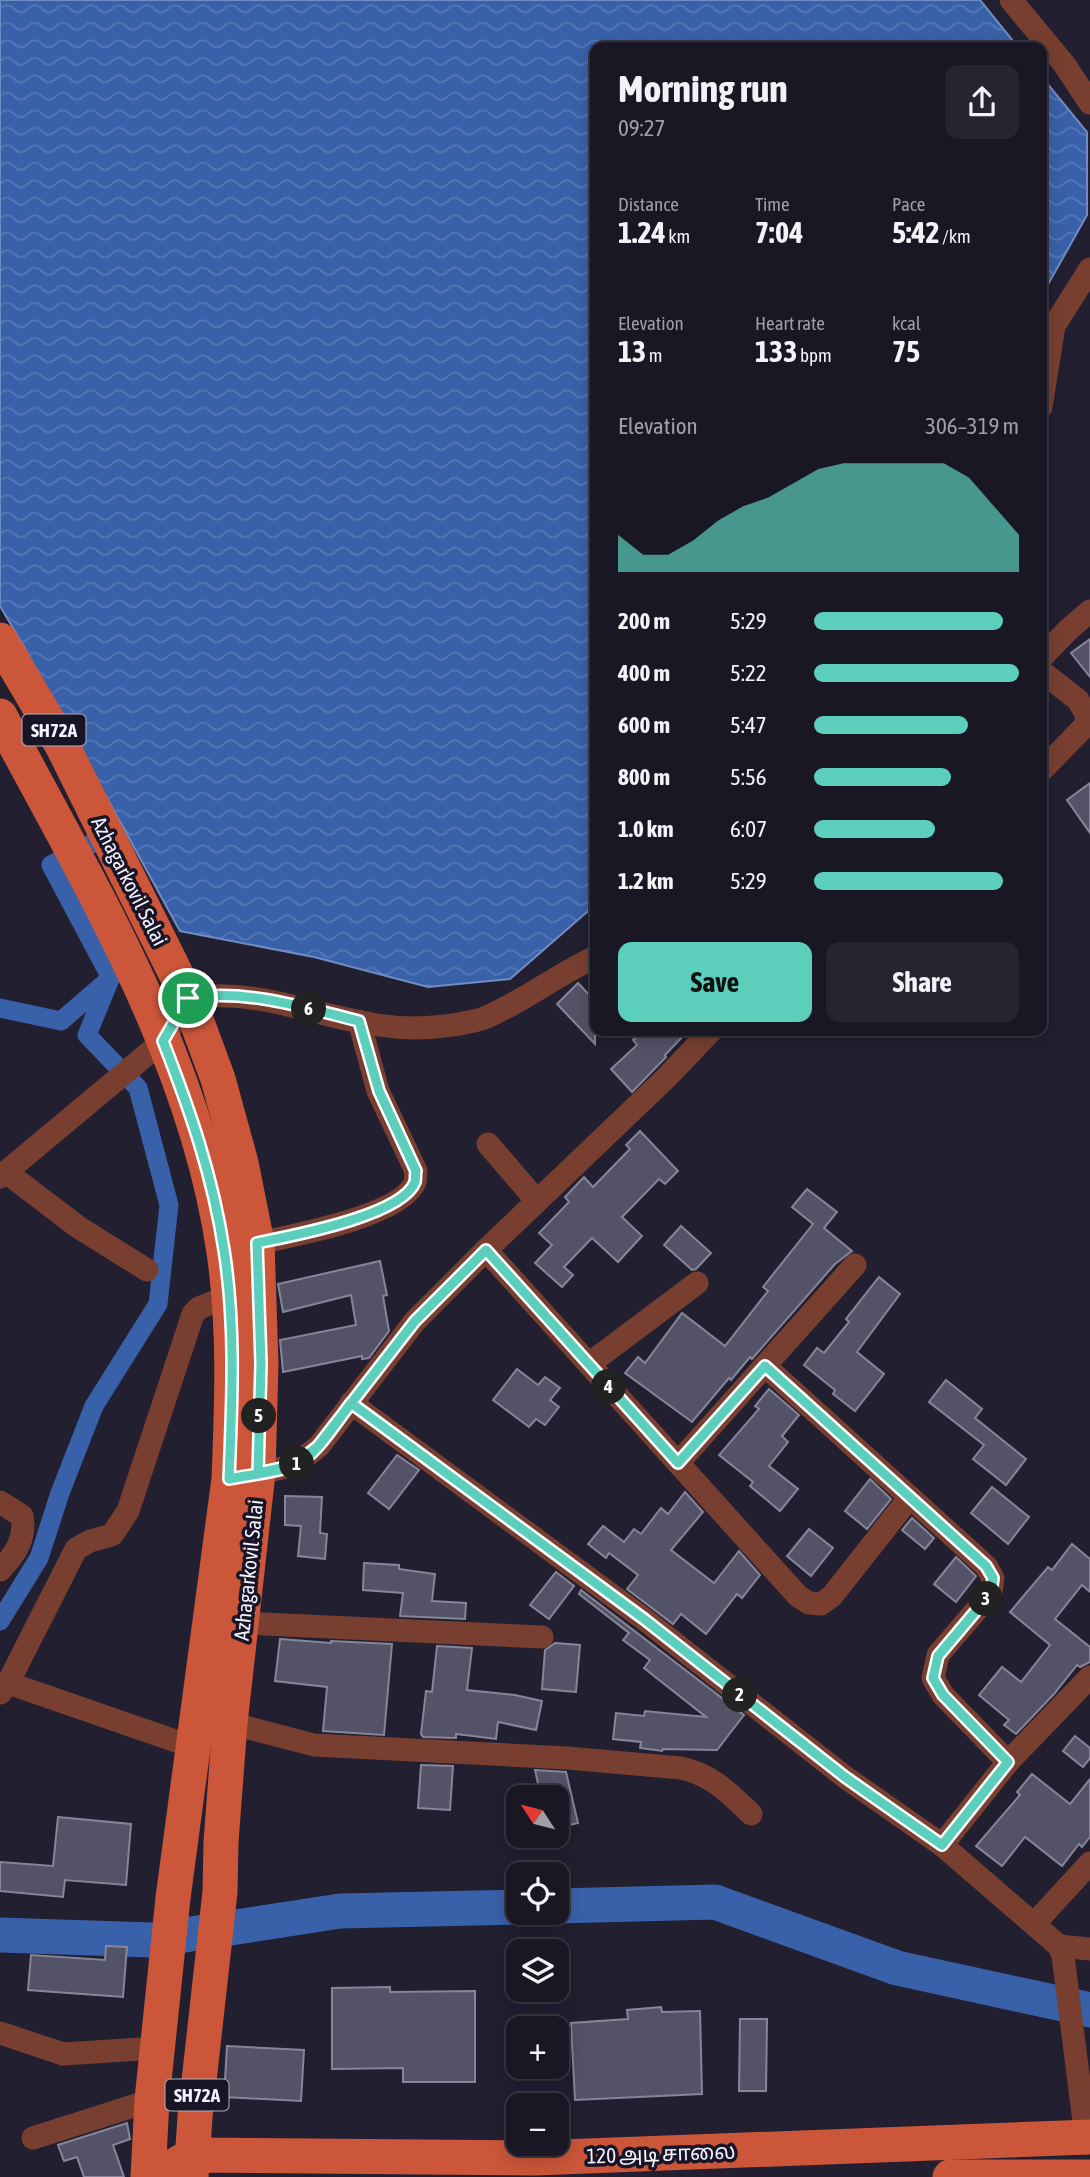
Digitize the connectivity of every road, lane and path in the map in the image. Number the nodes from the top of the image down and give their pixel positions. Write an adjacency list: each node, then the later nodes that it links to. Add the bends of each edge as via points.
1 (1011, 0): 2 (street)
2 (1046, 42)
3 (1047, 43): 4 (street)
4 (1090, 103)
5 (1090, 269): 6 (street, via 1054,326)
6 (1047, 370)
7 (1090, 611): 9 (street)
8 (0, 640): 14 (main road, Azhagarkovil Salai / SH72A, via 62,745)
9 (1047, 652)
10 (1047, 676): 12 (street, via 1078,700 1087,715 1085,726)
11 (0, 716): 17 (main road, Azhagarkovil Salai / SH72A, via 138,979)
12 (1047, 765)
13 (590, 959): 15 (street, via 480,1020 428,1028)
14 (188, 998): 15 (street, via 211,994 270,999); 17 (street); 21 (main road, Azhagarkovil Salai / SH72A, via 218,1079)
15 (359, 1021): 21 (street, via 379,1091 416,1171 415,1182 406,1194 347,1223)
16 (706, 1036): 20 (street)
17 (151, 1051): 19 (street); 26 (main road, Azhagarkovil Salai / SH72A, via 192,1116 213,1191)
18 (488, 1144): 20 (street)
19 (3, 1175): 24 (street)
20 (537, 1201): 22 (street)
21 (257, 1243): 31 (main road, Azhagarkovil Salai / SH72A, via 261,1364)
22 (486, 1250): 27 (street); 29 (street, via 415,1321)
23 (855, 1265): 28 (street)
24 (146, 1270)
25 (697, 1283): 27 (street)
26 (229, 1296): 31 (main road, Azhagarkovil Salai / SH72A, via 232,1410); 38 (street, via 193,1314 128,1511 112,1535 76,1549)
27 (589, 1364): 30 (street)
28 (765, 1366): 30 (street); 32 (street)
29 (351, 1403): 31 (street, via 318,1446 295,1465); 43 (street, via 644,1619 845,1777)
30 (678, 1463): 32 (street, via 798,1596 810,1603 821,1604 832,1596)
31 (243, 1476): 35 (main road, Azhagarkovil Salai / SH72A); 40 (main road, Azhagarkovil Salai / SH72A)
32 (910, 1497): 41 (street, via 986,1566 993,1578 991,1593 938,1656 933,1678 943,1695)
33 (0, 1502): 34 (street, via 22,1516 24,1531 20,1545)
34 (0, 1570)
35 (243, 1623): 36 (street); 39 (main road, Azhagarkovil Salai / SH72A)
36 (542, 1637)
37 (1088, 1682): 41 (street)
38 (4, 1688): 40 (street)
39 (230, 1723): 42 (street, via 314,1745 681,1768 717,1783); 53 (main road, Azhagarkovil Salai / SH72A, via 220,1892)
40 (193, 1747): 49 (main road, Azhagarkovil Salai / SH72A)
41 (1008, 1762): 43 (street)
42 (751, 1814)
43 (942, 1845): 45 (street)
44 (1090, 1863): 45 (street)
45 (1034, 1924): 47 (street)
46 (1090, 1949): 47 (street)
47 (1061, 1951): 52 (street)
48 (0, 2033): 49 (street, via 63,2054)
49 (159, 2033): 50 (main road, Azhagarkovil Salai / SH72A)
50 (152, 2100): 51 (street); 56 (main road, Azhagarkovil Salai / SH72A)
51 (33, 2137)
52 (1088, 2137): 54 (main road, 120 அடி சாலை)
53 (192, 2166): 54 (main road, 120 அடி சாலை); 57 (main road, 120 அடி சாலை)
54 (537, 2168)
55 (1090, 2176): 58 (main road)
56 (148, 2177)
57 (154, 2177)
58 (950, 2177)

